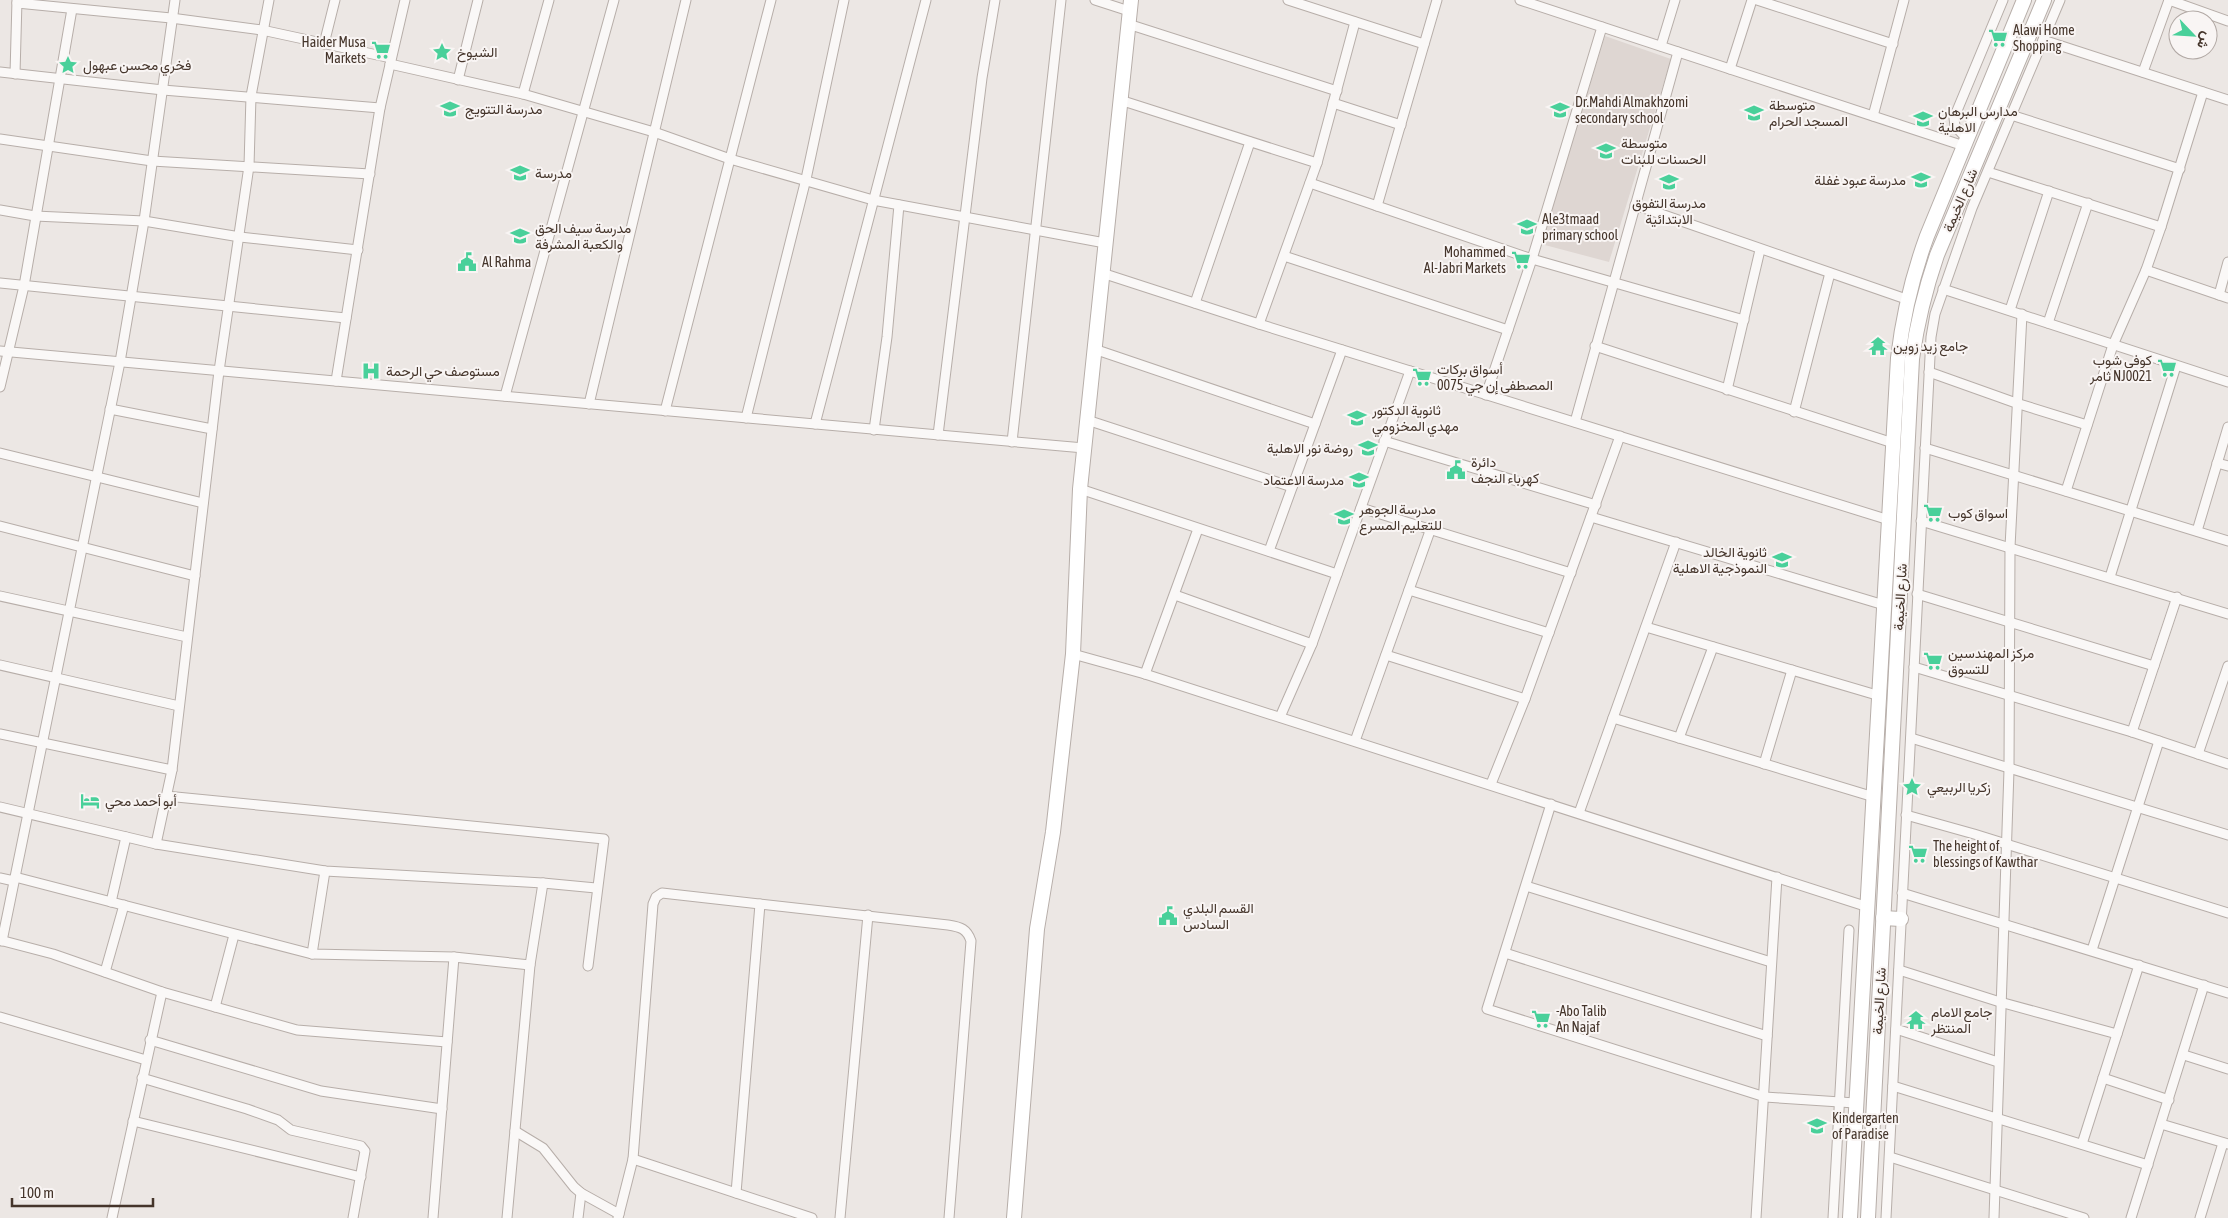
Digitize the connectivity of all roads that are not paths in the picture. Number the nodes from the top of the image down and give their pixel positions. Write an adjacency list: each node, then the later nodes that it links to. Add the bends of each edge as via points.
1 (174, 0): 30 (street)
2 (269, 0): 34 (street)
3 (335, 0): 36 (street)
4 (405, 0): 43 (street)
5 (478, 0): 49 (street)
6 (549, 0): 53 (street)
7 (614, 0): 59 (street)
8 (686, 0): 65 (street)
9 (771, 0): 70 (street)
10 (844, 0): 77 (street)
11 (926, 0): 80 (street)
12 (995, 0): 89 (street)
13 (1061, 0): 92 (street)
14 (1095, 0): 29 (street)
15 (1288, 0): 32 (street)
16 (1437, 0): 37 (street)
17 (1675, 0): 39 (street)
18 (1752, 0): 44 (street)
19 (1757, 0): 38 (street)
20 (1904, 0): 38 (street)
21 (2002, 0): 68 (street, via 1954,118 1955,126)
22 (2024, 0): 40 (street, شارع الخيمة)
23 (2044, 0): 42 (street, شارع الخيمة)
24 (2060, 0): 35 (street)
25 (2169, 0): 31 (street); 46 (street)
26 (1524, 1): 33 (street)
27 (17, 2): 28 (street); 47 (street)
28 (72, 9): 30 (street); 48 (street)
29 (1129, 12): 51 (street); 55 (street)
30 (171, 18): 34 (street); 50 (street)
31 (2228, 21)
32 (1355, 22): 37 (street); 51 (street)
33 (1602, 27): 39 (street); 98 (street)
34 (262, 30): 36 (street); 54 (street)
35 (2043, 40): 46 (street); 61 (street)
36 (324, 44): 43 (street)
37 (1424, 44): 63 (street)
38 (1892, 44): 62 (street)
39 (1661, 46): 41 (street)
40 (2004, 50): 42 (street, via 2008,59); 60 (street, شارع الخيمة)
41 (1678, 52): 44 (street); 84 (street)
42 (2022, 53): 64 (street, شارع الخيمة)
43 (391, 61): 49 (street); 58 (street)
44 (1730, 69): 62 (street)
45 (0, 72): 47 (street)
46 (2142, 72): 52 (street)
47 (15, 74): 48 (street)
48 (60, 80): 50 (street); 69 (street)
49 (458, 80): 53 (street)
50 (163, 90): 54 (street); 71 (street)
51 (1337, 91): 57 (street)
52 (2204, 92): 56 (street); 74 (street)
53 (523, 94): 59 (street)
54 (251, 96): 58 (street); 73 (street)
55 (1120, 100): 67 (street); 94 (street)
56 (2228, 100)
57 (1333, 103): 63 (street); 72 (street)
58 (380, 108): 76 (street)
59 (582, 111): 65 (street); 135 (street)
60 (1978, 111): 64 (street, via 1988,111); 68 (street, شارع الخيمة)
61 (2011, 115): 74 (street); 75 (street)
62 (1873, 116): 68 (street)
63 (1401, 125): 85 (street)
64 (1991, 126): 81 (street, شارع الخيمة)
65 (654, 132): 70 (street); 137 (street)
66 (0, 139): 69 (street)
67 (1250, 142): 72 (street); 111 (street)
68 (1966, 142): 110 (street, شارع الخيمة, via 1924,244)
69 (49, 146): 71 (street); 88 (street)
70 (730, 159): 77 (street); 139 (street)
71 (152, 160): 73 (street); 90 (street)
72 (1317, 163): 78 (street)
73 (249, 166): 76 (street); 93 (street)
74 (2180, 169): 91 (street)
75 (1988, 172): 79 (street); 86 (street)
76 (370, 174): 95 (street)
77 (806, 180): 80 (street); 141 (street)
78 (1310, 183): 85 (street); 97 (street)
79 (2048, 191): 82 (street); 113 (street)
80 (873, 200): 83 (street); 144 (street)
81 (1959, 202): 86 (street); 222 (street, شارع الخيمة, via 1923,294 1913,351)
82 (2088, 204): 91 (street); 117 (street)
83 (899, 205): 89 (street); 149 (street, via 887,337)
84 (1635, 205): 96 (street); 103 (street)
85 (1377, 206): 98 (street)
86 (1972, 208): 106 (street)
87 (0, 210): 88 (street)
88 (36, 216): 90 (street); 105 (street)
89 (964, 217): 92 (street); 150 (street)
90 (144, 221): 93 (street); 108 (street)
91 (2161, 227): 100 (street)
92 (1035, 230): 94 (street); 153 (street)
93 (240, 237): 95 (street); 112 (street)
94 (1105, 243): 101 (street)
95 (358, 250): 115 (street)
96 (1760, 250): 102 (street); 116 (street)
97 (1284, 256): 118 (street); 119 (street)
98 (1532, 259): 103 (street); 119 (street)
99 (2228, 262): 107 (street)
100 (2146, 270): 107 (street); 120 (street)
101 (1102, 273): 111 (street); 122 (street)
102 (1830, 273): 110 (street); 140 (street)
103 (1613, 281): 116 (street); 121 (street)
104 (0, 283): 105 (street)
105 (24, 286): 108 (street); 124 (street)
106 (1943, 289): 113 (street); 129 (street, via 1935,314)
107 (2219, 295): 109 (street)
108 (132, 297): 112 (street); 125 (street)
109 (2228, 298)
110 (1906, 299): 154 (street, شارع الخيمة, via 1898,358)
111 (1195, 303): 118 (street)
112 (229, 306): 115 (street); 127 (street)
113 (2010, 310): 114 (street)
114 (2022, 314): 117 (street); 136 (street)
115 (346, 318): 130 (street)
116 (1744, 320): 133 (street)
117 (2048, 323): 120 (street)
118 (1259, 324): 123 (street)
119 (1508, 330): 134 (street)
120 (2113, 344): 126 (street); 146 (street)
121 (1594, 346): 133 (street); 143 (street)
122 (1094, 349): 142 (street); 145 (street)
123 (1342, 350): 128 (street); 145 (street)
124 (4, 351): 125 (street); 132 (street)
125 (120, 362): 127 (street); 138 (street)
126 (2176, 366): 131 (street); 168 (street)
127 (219, 371): 130 (street); 148 (street)
128 (1410, 371): 134 (street); 152 (street)
129 (1929, 372): 136 (street); 156 (street)
130 (336, 381): 135 (street)
131 (2228, 382)
132 (0, 387)
133 (1727, 390): 140 (street)
134 (1486, 395): 143 (street)
135 (505, 396): 137 (street)
136 (2016, 403): 146 (street); 160 (street)
137 (589, 404): 139 (street)
138 (110, 409): 148 (street); 161 (street)
139 (665, 411): 141 (street)
140 (1794, 412): 154 (street)
141 (746, 418): 144 (street)
142 (1087, 420): 155 (street); 162 (street)
143 (1575, 422): 151 (street)
144 (814, 424): 149 (street)
145 (1315, 424): 162 (street)
146 (2087, 425): 164 (street)
147 (2228, 427): 158 (street)
148 (212, 429): 165 (street)
149 (874, 430): 150 (street)
150 (938, 435): 153 (street)
151 (1620, 436): 166 (street); 170 (street)
152 (1384, 441): 166 (street); 167 (street)
153 (1012, 442): 155 (street)
154 (1893, 443): 170 (street, شارع الخيمة)
155 (1084, 448): 163 (street)
156 (1925, 448): 160 (street); 171 (street)
157 (0, 453): 161 (street)
158 (2217, 463): 159 (street); 175 (street)
159 (2228, 466)
160 (2013, 474): 164 (street); 179 (street)
161 (97, 476): 165 (street); 178 (street)
162 (1292, 486): 180 (street)
163 (1080, 489): 173 (street); 199 (street)
164 (2066, 491): 168 (street)
165 (203, 503): 183 (street)
166 (1596, 504): 169 (street)
167 (1361, 508): 174 (street); 182 (street)
168 (2130, 511): 175 (street); 184 (street)
169 (1591, 517): 177 (street); 181 (street)
170 (1889, 520): 190 (street, شارع الخيمة)
171 (1921, 521): 179 (street); 186 (street)
172 (0, 526): 178 (street)
173 (1198, 529): 180 (street); 187 (street)
174 (1430, 531): 181 (street); 185 (street)
175 (2197, 531): 176 (street)
176 (2228, 541)
177 (1676, 542): 190 (street); 194 (street)
178 (82, 547): 183 (street); 191 (street)
179 (2010, 547): 184 (street); 193 (street)
180 (1269, 552): 182 (street)
181 (1571, 573): 195 (street)
182 (1338, 574): 197 (street)
183 (195, 576): 196 (street)
184 (2110, 577): 189 (street)
185 (1409, 590): 195 (street); 200 (street)
186 (1917, 594): 193 (street); 204 (street)
187 (1175, 595): 197 (street); 206 (street)
188 (0, 596): 191 (street)
189 (2177, 597): 192 (street); 202 (street)
190 (1884, 605): 209 (street, شارع الخيمة)
191 (69, 611): 196 (street); 207 (street)
192 (2228, 614)
193 (2010, 622): 202 (street); 208 (street)
194 (1646, 627): 198 (street); 214 (street)
195 (1549, 633): 210 (street)
196 (188, 637): 211 (street)
197 (1312, 644): 213 (street)
198 (1713, 647): 205 (street); 217 (street)
199 (1073, 654): 206 (street); 318 (street, via 1053,832 1037,929)
200 (1386, 654): 210 (street); 220 (street)
201 (0, 665): 207 (street)
202 (2154, 666): 215 (street)
203 (2228, 666): 223 (street)
204 (1914, 667): 208 (street); 218 (street)
205 (1792, 670): 209 (street); 224 (street)
206 (1145, 674): 213 (street)
207 (56, 678): 211 (street); 221 (street)
208 (2009, 695): 215 (street); 227 (street)
209 (1880, 696): 212 (street, شارع الخيمة)
210 (1526, 699): 228 (street)
211 (179, 706): 226 (street)
212 (1878, 715): 222 (street, via 1882,747 1888,749); 229 (street, شارع الخيمة)
213 (1280, 717): 220 (street)
214 (1613, 718): 217 (street); 235 (street)
215 (2132, 732): 219 (street)
216 (0, 734): 221 (street)
217 (1679, 738): 224 (street)
218 (1911, 738): 227 (street); 237 (street)
219 (2159, 740): 223 (street); 233 (street)
220 (1355, 741): 228 (street)
221 (42, 743): 226 (street); 236 (street)
222 (1892, 744): 234 (street, شارع الخيمة)
223 (2198, 754): 225 (street)
224 (1764, 764): 229 (street)
225 (2228, 764)
226 (172, 770): 230 (street)
227 (2008, 770): 233 (street); 241 (street)
228 (1491, 784): 231 (street)
229 (1874, 792): 234 (street, via 1880,783 1885,786); 254 (street, شارع الخيمة)
230 (166, 796): 240 (street); 249 (street, via 604,839)
231 (1551, 804): 235 (street); 248 (street)
232 (0, 807): 236 (street)
233 (2138, 808): 238 (street); 244 (street)
234 (1889, 812): 257 (street, شارع الخيمة)
235 (1579, 814): 243 (street)
236 (27, 815): 239 (street); 246 (street)
237 (1906, 815): 241 (street); 250 (street)
238 (2228, 835)
239 (126, 837): 240 (street); 251 (street)
240 (156, 844): 242 (street)
241 (2004, 844): 244 (street); 259 (street)
242 (325, 871): 247 (street); 265 (street)
243 (1776, 877): 254 (street); 267 (street)
244 (2115, 877): 255 (street); 263 (street)
245 (0, 878): 246 (street)
246 (14, 879): 251 (street); 262 (street)
247 (543, 883): 249 (street); 268 (street)
248 (1526, 886): 264 (street); 267 (street)
249 (596, 888): 270 (street)
250 (1902, 893): 258 (street); 259 (street)
251 (111, 902): 253 (street)
252 (760, 904): 256 (street); 303 (street, via 662,893 656,897); 307 (street)
253 (124, 905): 261 (street); 272 (street)
254 (1868, 907): 294 (street, شارع الخيمة)
255 (2228, 913)
256 (868, 915): 316 (street); 317 (street, via 961,927 968,932 971,941)
257 (1883, 918): 258 (street); 322 (street, شارع الخيمة)
258 (1901, 919): 271 (street)
259 (2002, 923): 263 (street); 276 (street)
260 (1849, 930): 293 (street)
261 (234, 935): 265 (street); 277 (street)
262 (1, 941): 272 (street)
263 (2092, 950): 269 (street)
264 (1505, 953): 281 (street); 291 (street, via 1487,1010)
265 (312, 954): 266 (street)
266 (454, 957): 268 (street); 283 (street)
267 (1771, 962): 281 (street)
268 (530, 965): 299 (street)
269 (2140, 965): 273 (street); 280 (street)
270 (588, 966)
271 (1899, 970): 276 (street); 279 (street)
272 (105, 972): 274 (street)
273 (2204, 985): 275 (street); 284 (street)
274 (162, 992): 277 (street); 282 (street)
275 (2228, 993)
276 (2000, 1002): 280 (street); 286 (street)
277 (215, 1007): 283 (street, via 297,1030)
278 (0, 1017): 285 (street)
279 (1896, 1030): 286 (street); 290 (street)
280 (2117, 1034): 289 (street)
281 (1767, 1036): 291 (street)
282 (150, 1040): 285 (street); 295 (street, via 321,1091)
283 (447, 1042): 295 (street)
284 (2184, 1055): 287 (street); 292 (street)
285 (146, 1060): 288 (street)
286 (1998, 1062): 296 (street)
287 (2228, 1069)
288 (142, 1078): 297 (street); 305 (street, via 247,1109 278,1120 291,1130 356,1144 365,1151)
289 (2103, 1078): 292 (street); 300 (street)
290 (1893, 1086): 296 (street); 302 (street)
291 (1764, 1097): 293 (street); 319 (street)
292 (2169, 1100): 298 (street)
293 (1839, 1102): 294 (street); 320 (street)
294 (1856, 1103): 321 (street, شارع الخيمة)
295 (442, 1109): 312 (street)
296 (1996, 1117): 300 (street); 306 (street)
297 (134, 1121): 305 (street); 310 (street)
298 (2161, 1124): 301 (street); 304 (street)
299 (514, 1131): 308 (street, via 543,1148); 313 (street)
300 (2082, 1144): 304 (street)
301 (2226, 1144): 327 (street)
302 (1890, 1157): 306 (street); 323 (street)
303 (633, 1159): 307 (street); 309 (street)
304 (2148, 1164): 326 (street)
305 (361, 1177): 311 (street)
306 (1994, 1189): 324 (street); 325 (street)
307 (736, 1193): 315 (street)
308 (581, 1194): 309 (street); 314 (street)
309 (618, 1216)
310 (112, 1218)
311 (353, 1218)
312 (433, 1218)
313 (507, 1218)
314 (578, 1218)
315 (812, 1218)
316 (840, 1218)
317 (949, 1218)
318 (1014, 1218)
319 (1756, 1218)
320 (1833, 1218)
321 (1850, 1218)
322 (1868, 1218)
323 (1886, 1218)
324 (1994, 1218)
325 (2084, 1218)
326 (2131, 1218)
327 (2200, 1218)

